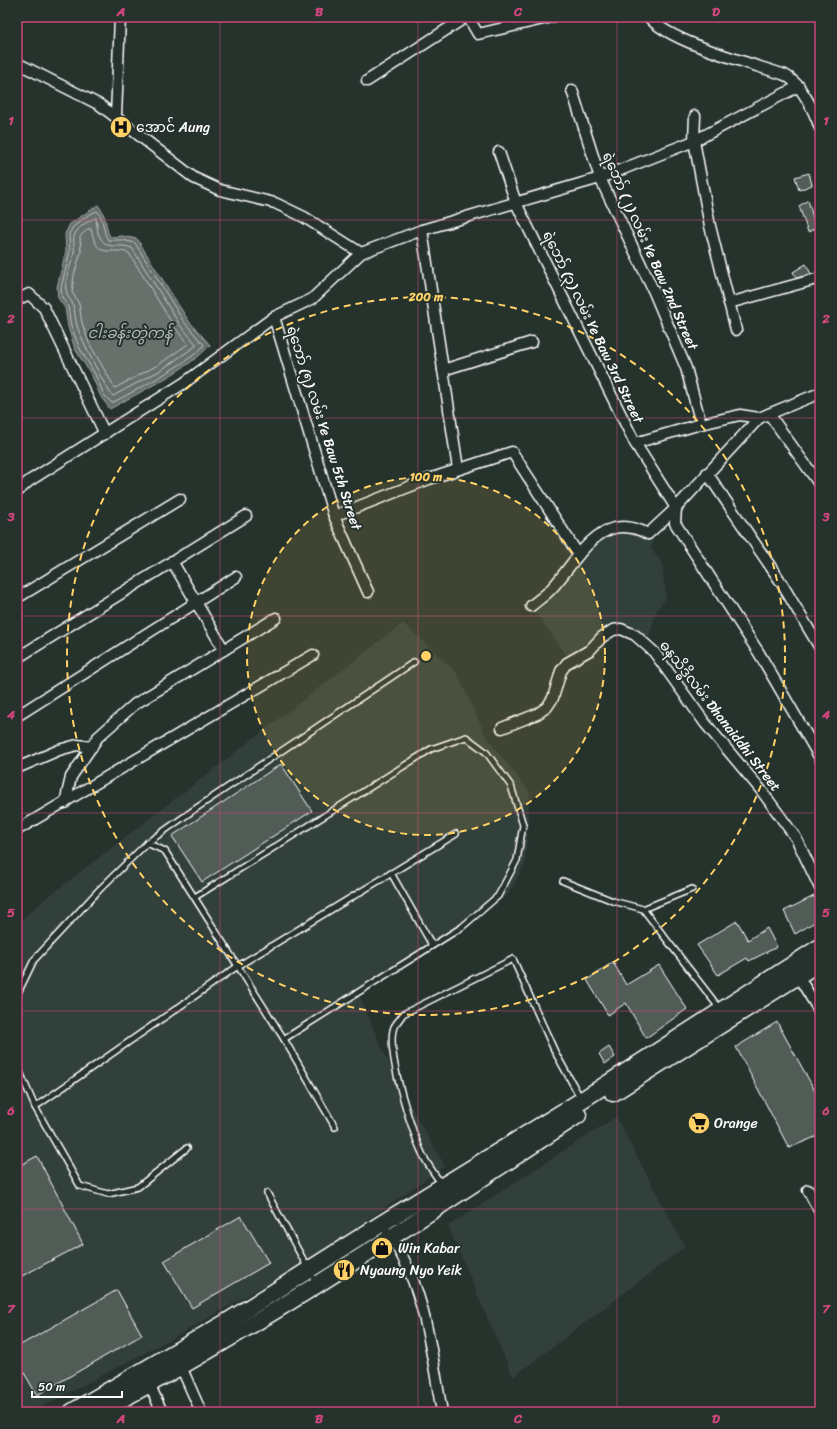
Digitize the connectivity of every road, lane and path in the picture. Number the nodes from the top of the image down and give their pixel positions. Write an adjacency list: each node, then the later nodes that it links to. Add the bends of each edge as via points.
1 (120, 17): 9 (street)
2 (467, 17): 3 (street, via 478,34); 6 (street)
3 (552, 17)
4 (649, 17): 7 (street, via 654,24 684,40 785,75)
5 (17, 63): 9 (street, via 100,105)
6 (367, 81)
7 (799, 86): 11 (street); 12 (street)
8 (572, 90): 14 (street, ရဲဘော် (၂) လမ်း Ye Baw 2nd Street)
9 (116, 116): 17 (street, via 194,178 220,190 275,203 304,217)
10 (695, 116): 12 (street)
11 (820, 128)
12 (694, 142): 14 (street); 20 (street, via 710,226)
13 (499, 152): 15 (street, ရဲဘော် (၃) လမ်း Ye Baw 3rd Street)
14 (600, 178): 15 (street); 27 (street, ရဲဘော် (၂) လမ်း Ye Baw 2nd Street, via 654,292 686,368)
15 (516, 203): 16 (street); 29 (street, ရဲဘော် (၃) လမ်း Ye Baw 3rd Street)
16 (422, 230): 17 (street); 24 (street)
17 (361, 253): 21 (street, via 312,299)
18 (820, 278): 20 (street)
19 (17, 300): 28 (street, via 29,294 44,308)
20 (729, 303): 22 (street)
21 (274, 317): 28 (street, via 184,383); 37 (street, ရဲဘော် (၅) လမ်း Ye Baw 5th Street)
22 (736, 330)
23 (532, 342): 24 (street)
24 (443, 370): 30 (street)
25 (820, 393): 26 (street)
26 (764, 416): 27 (street, via 740,415); 31 (street); 32 (street)
27 (701, 424): 29 (street)
28 (104, 434): 33 (street, via 29,481)
29 (635, 443): 35 (street, ရဲဘော် (၃) လမ်း Ye Baw 3rd Street)
30 (458, 469): 37 (street); 38 (street, via 512,452)
31 (707, 473): 35 (street); 46 (street, via 779,579)
32 (820, 485)
33 (17, 492)
34 (180, 499): 42 (street)
35 (676, 508): 38 (street, via 648,534 640,529 616,527 587,543); 54 (street, via 675,523 759,653)
36 (246, 516): 39 (street)
37 (334, 516): 41 (street, ရဲဘော် (၅) လမ်း Ye Baw 5th Street)
38 (578, 554): 44 (street, via 552,588)
39 (172, 561): 43 (street); 49 (street)
40 (236, 577): 43 (street)
41 (368, 592)
42 (17, 598)
43 (196, 602): 47 (street); 51 (street)
44 (531, 606)
45 (276, 618): 47 (street)
46 (820, 648)
47 (224, 650): 53 (street, via 135,704 98,737)
48 (313, 655): 56 (street)
49 (17, 658)
50 (414, 662): 59 (lane)
51 (17, 716)
52 (502, 728): 62 (street, ဓနသိဒ္ဓိလမ်း Dhanaiddhi Street, via 537,714 547,706 553,698 561,671 567,663 590,650 602,637 613,630 621,629 635,635 654,652 706,723 766,796 796,838)
53 (92, 747): 55 (street, via 77,745 59,750); 56 (street, via 72,777)
54 (820, 758)
55 (17, 768)
56 (65, 803): 57 (street)
57 (17, 830)
58 (456, 834): 60 (lane)
59 (147, 843): 64 (lane, via 165,850); 71 (lane, via 34,960)
60 (391, 873): 66 (lane); 69 (lane)
61 (563, 881): 65 (lane, via 613,901)
62 (820, 888)
63 (692, 889): 65 (lane)
64 (196, 897): 66 (lane, via 431,749 466,737 486,752 511,786 523,825 517,860 498,896 462,927); 69 (lane)
65 (643, 909): 73 (lane)
66 (432, 945): 74 (lane)
67 (820, 947): 73 (main road)
68 (820, 962): 70 (main road)
69 (238, 966): 74 (lane); 77 (lane)
70 (798, 976): 72 (street); 73 (main road)
71 (17, 995)
72 (820, 1012)
73 (724, 1016): 76 (main road); 81 (main road, via 587,1109)
74 (284, 1039): 78 (lane)
75 (17, 1065): 77 (lane)
76 (582, 1100): 81 (main road); 81 (lane, via 555,1052 513,959 403,1014 394,1027 393,1045 397,1075 424,1159)
77 (35, 1107): 79 (lane, via 80,1186 108,1194 138,1187)
78 (335, 1127)
79 (187, 1148)
80 (808, 1190): 83 (street)
81 (447, 1192): 84 (main road); 85 (main road)
82 (267, 1193): 86 (lane)
83 (820, 1212)
84 (381, 1224): 85 (street); 86 (main road)
85 (391, 1238): 86 (main road); 93 (street, via 402,1255 424,1316)
86 (313, 1278): 87 (main road)
87 (178, 1360): 88 (main road); 92 (street)
88 (146, 1378): 89 (main road); 90 (main road); 91 (street)
89 (79, 1410)
90 (98, 1412)
91 (162, 1412)
92 (201, 1412)
93 (442, 1412)

